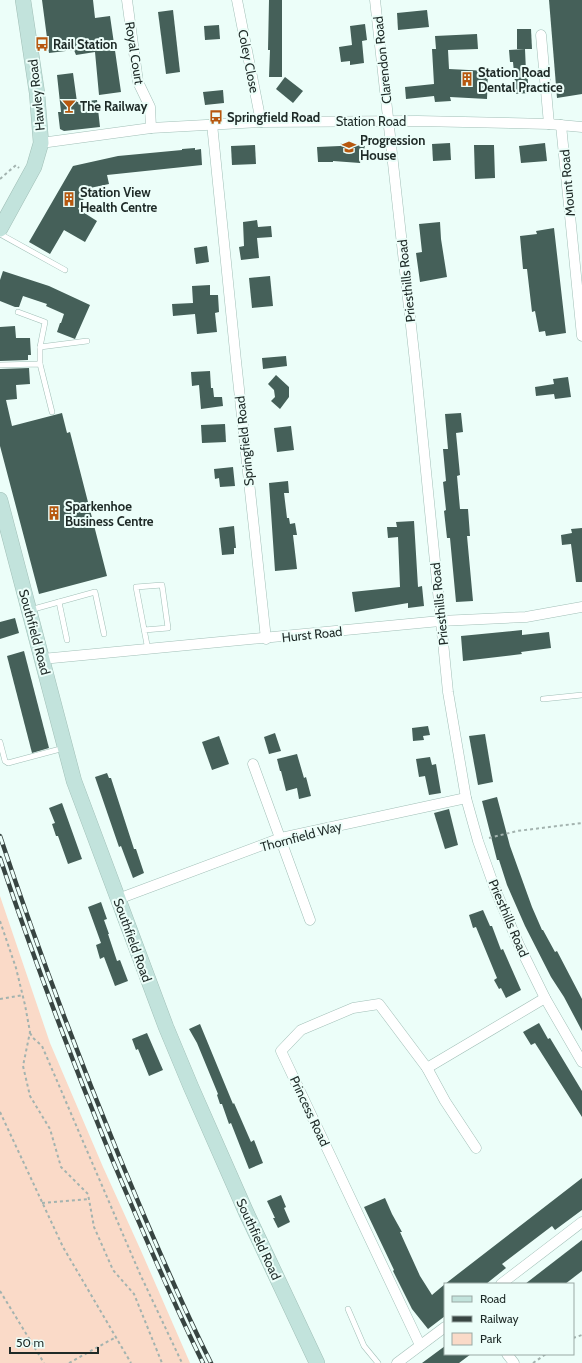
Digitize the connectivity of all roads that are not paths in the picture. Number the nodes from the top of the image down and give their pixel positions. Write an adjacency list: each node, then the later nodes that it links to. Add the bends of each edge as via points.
1 (24, 0): 13 (main road, Hawley Road)
2 (127, 0): 12 (street, Royal Court, via 138,82 150,107)
3 (237, 0): 7 (street, Coley Close)
4 (375, 0): 6 (street, Clarendon Road)
5 (542, 35): 9 (street)
6 (388, 121): 7 (street, Station Road); 9 (street, Station Road); 28 (street, Priesthills Road)
7 (261, 122): 8 (street, Station Road)
8 (212, 124): 12 (street, Station Road); 31 (street, Springfield Road)
9 (549, 124): 10 (street, Station Road)
10 (561, 125): 11 (street, Station Road); 18 (street, Mount Road)
11 (582, 127)
12 (151, 128): 13 (street, Station Road)
13 (41, 143): 14 (main road, via 34,167)
14 (0, 230)
15 (0, 234): 16 (lane)
16 (65, 270)
17 (18, 312): 20 (lane, via 45,322)
18 (582, 336)
19 (87, 342): 20 (lane)
20 (40, 346): 21 (lane)
21 (40, 364): 22 (lane); 23 (lane)
22 (0, 365)
23 (52, 412)
24 (0, 500): 27 (main road, Southfield Road)
25 (59, 602): 27 (lane); 30 (lane, via 95,592); 32 (lane)
26 (582, 607): 28 (street, Hurst Road, via 526,617)
27 (29, 610): 34 (main road, Southfield Road)
28 (440, 621): 31 (street, Hurst Road); 40 (street, Priesthills Road, via 451,715)
29 (144, 630): 29 (lane, via 136,587 162,585 168,628); 33 (lane)
30 (104, 634)
31 (266, 639): 33 (street, Hurst Road)
32 (67, 640)
33 (148, 650): 34 (street, Hurst Road)
34 (42, 659): 38 (main road, Southfield Road)
35 (582, 695): 36 (lane)
36 (543, 699)
37 (0, 742): 38 (lane, via 5,761 8,763)
38 (65, 748): 42 (main road, Southfield Road, via 74,781)
39 (254, 764): 41 (street)
40 (466, 798): 41 (street, Thornfield Way); 44 (street, Priesthills Road, via 495,888)
41 (281, 838): 42 (street, Thornfield Way); 43 (street)
42 (118, 899): 54 (main road, Southfield Road, via 191,1087)
43 (310, 920)
44 (545, 998): 45 (street, Priesthills Road); 46 (street)
45 (582, 1062)
46 (427, 1068): 47 (street, Princess Road); 52 (street, Princess Road, via 379,1004 353,1008 301,1030 281,1051)
47 (476, 1148)
48 (582, 1222): 49 (street)
49 (503, 1283)
50 (348, 1309): 55 (lane, via 364,1346)
51 (444, 1328): 52 (street)
52 (420, 1345): 56 (street)
53 (508, 1355): 57 (street)
54 (317, 1363)
55 (378, 1363)
56 (397, 1363)
57 (514, 1363)

